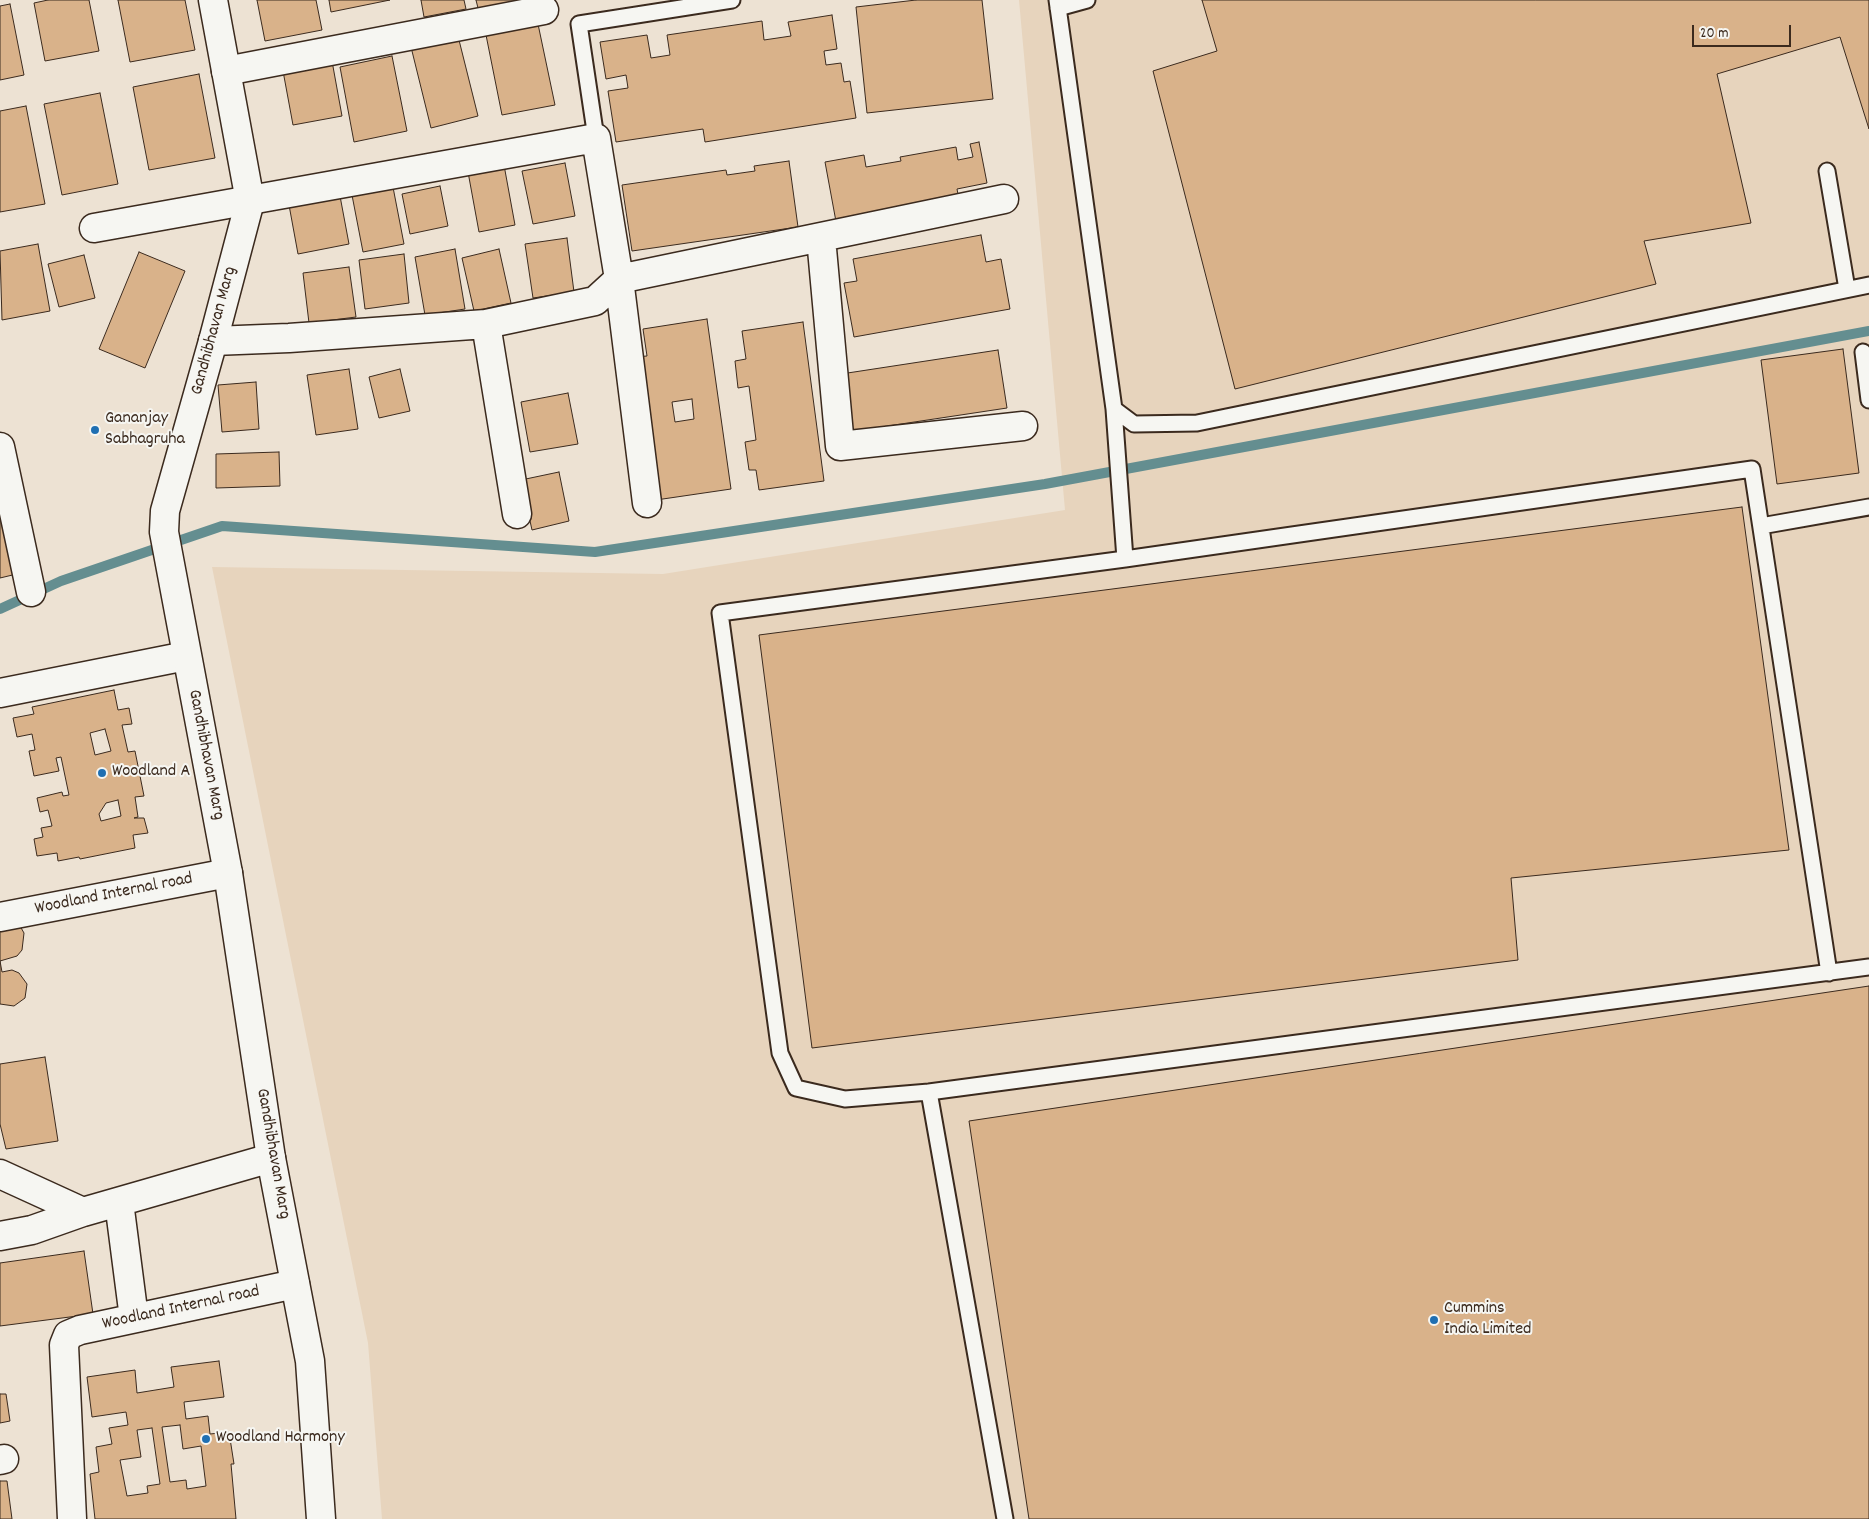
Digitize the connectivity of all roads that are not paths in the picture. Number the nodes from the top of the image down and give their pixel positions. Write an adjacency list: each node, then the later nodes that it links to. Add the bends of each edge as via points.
1 (213, 0): 6 (street, Gandhibhavan Marg)
2 (732, 0): 7 (lane, via 579,24)
3 (1087, 0): 4 (lane)
4 (1058, 4): 20 (lane)
5 (544, 10): 6 (street)
6 (226, 71): 10 (street, Gandhibhavan Marg)
7 (596, 138): 10 (street); 13 (street)
8 (1827, 171): 15 (lane)
9 (1004, 199): 12 (street)
10 (250, 201): 11 (street); 17 (street, Gandhibhavan Marg)
11 (94, 228)
12 (821, 238): 13 (street); 21 (street, via 840,446)
13 (619, 279): 16 (street, via 594,301); 23 (street)
14 (1869, 285): 15 (lane)
15 (1848, 289): 20 (lane, via 1197,423 1134,424)
16 (486, 324): 17 (street); 25 (street)
17 (213, 341): 29 (street, Gandhibhavan Marg, via 165,510 164,532)
18 (1863, 352): 19 (lane)
19 (1869, 400)
20 (1114, 408): 27 (lane)
21 (1023, 426)
22 (0, 447): 28 (street)
23 (648, 503)
24 (1869, 507): 26 (lane)
25 (517, 514)
26 (1760, 526): 27 (lane, via 1752,469); 34 (lane)
27 (1125, 559): 35 (lane, via 720,613 780,1053 796,1088 845,1099)
28 (31, 592)
29 (186, 656): 30 (street); 31 (street, Gandhibhavan Marg)
30 (0, 693)
31 (228, 873): 32 (street, Woodland Internal road); 36 (street, Gandhibhavan Marg)
32 (0, 917)
33 (1869, 967): 34 (lane)
34 (1829, 973): 35 (lane)
35 (929, 1092): 45 (lane)
36 (271, 1158): 38 (street); 41 (street, Gandhibhavan Marg)
37 (0, 1174): 39 (street)
38 (119, 1202): 39 (street); 42 (street)
39 (83, 1212): 40 (street, via 32,1230)
40 (0, 1236)
41 (295, 1284): 42 (street, Woodland Internal road); 44 (street, Gandhibhavan Marg, via 310,1362)
42 (134, 1318): 43 (street, Woodland Internal road, via 80,1330 68,1335 64,1346)
43 (72, 1519)
44 (321, 1519)
45 (1005, 1519)

